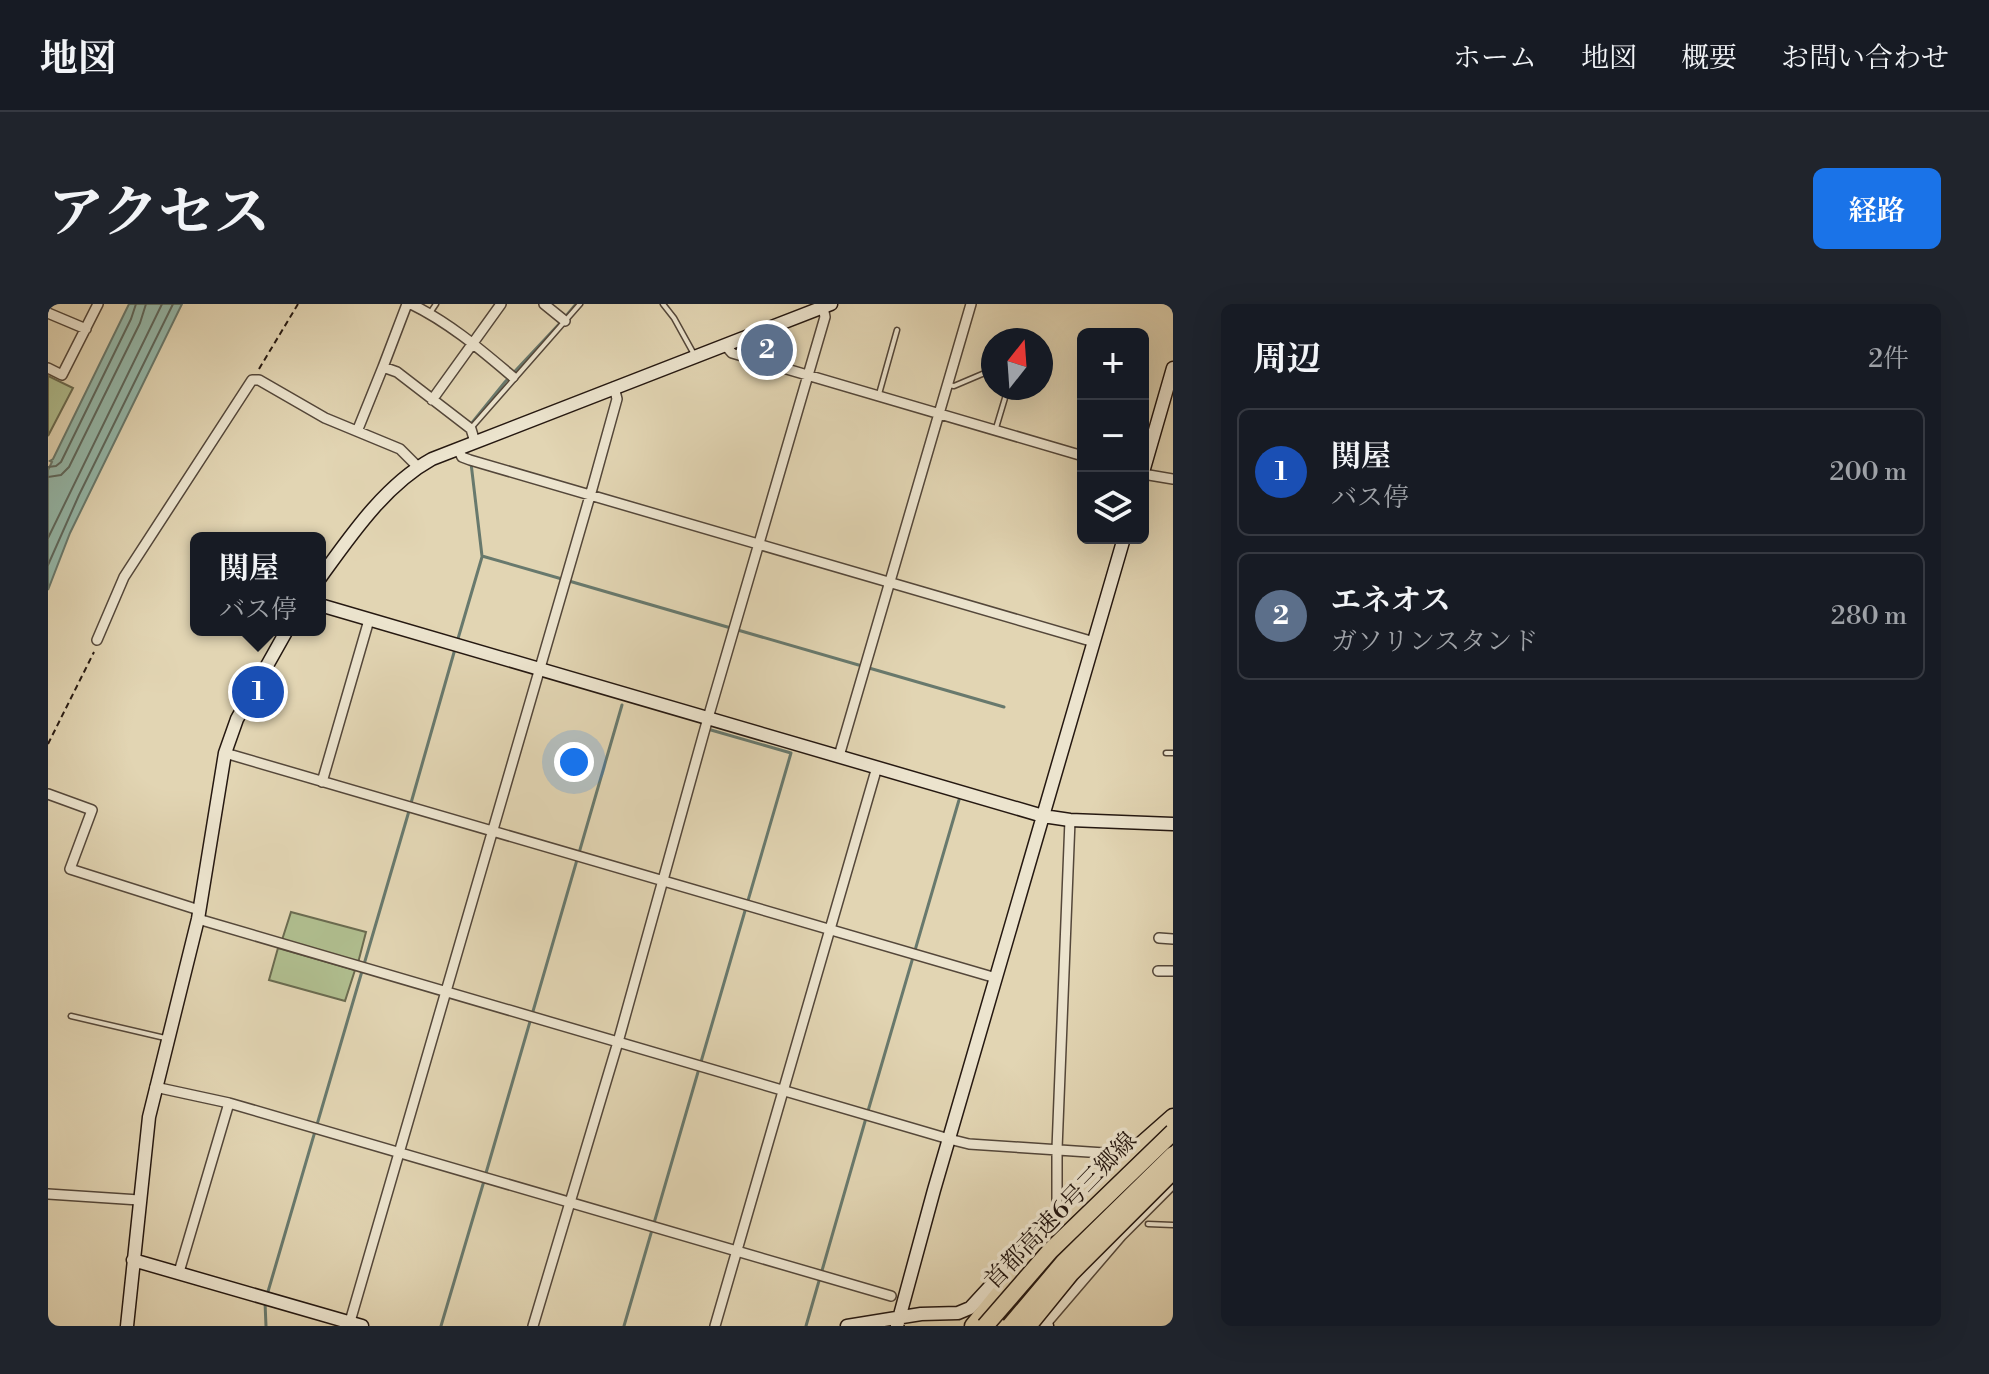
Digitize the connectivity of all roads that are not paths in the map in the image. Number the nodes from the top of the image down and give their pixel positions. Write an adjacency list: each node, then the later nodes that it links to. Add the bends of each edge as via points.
1 (98, 304): 12 (street)
2 (409, 304): 9 (street); 17 (street)
3 (501, 304): 14 (street)
4 (544, 304): 11 (street)
5 (580, 304): 11 (lane)
6 (663, 304): 16 (lane)
7 (971, 304): 23 (street)
8 (827, 306): 15 (street); 21 (street)
9 (433, 309): 14 (street)
10 (48, 313): 12 (street)
11 (565, 321): 22 (lane)
12 (86, 329): 18 (street, via 62,375)
13 (897, 330): 25 (lane)
14 (473, 342): 22 (street); 26 (street)
15 (725, 345): 16 (street); 21 (street, via 732,353)
16 (695, 356): 24 (street)
17 (383, 367): 26 (street); 29 (street)
18 (48, 368)
19 (1173, 368): 36 (street)
20 (981, 375): 23 (lane)
21 (808, 376): 25 (street); 40 (street)
22 (513, 377): 30 (lane)
23 (948, 385): 28 (street)
24 (614, 387): 32 (street); 39 (street, via 617,399)
25 (878, 396): 28 (street)
26 (432, 400): 30 (street)
27 (1005, 400): 31 (lane)
28 (940, 414): 31 (street); 43 (street)
29 (358, 429): 35 (street, via 400,449); 47 (street, via 252,380 124,577)
30 (471, 429): 32 (street)
31 (996, 430): 34 (street)
32 (475, 442): 33 (street)
33 (458, 449): 35 (street); 39 (street, via 470,460)
34 (1077, 454)
35 (418, 467): 42 (street, via 377,505)
36 (1143, 472)
37 (1149, 474): 38 (street)
38 (1173, 479)
39 (591, 494): 40 (street); 49 (street)
40 (759, 544): 43 (street); 50 (street)
41 (1122, 544): 48 (street)
42 (326, 570)
43 (890, 582): 48 (street); 54 (street)
44 (326, 607): 45 (street)
45 (369, 620): 49 (street); 56 (street)
46 (284, 636): 51 (street, via 237,719)
47 (97, 640)
48 (1094, 642): 58 (street)
49 (540, 669): 50 (street); 61 (street)
50 (708, 718): 54 (street); 62 (street)
51 (225, 753): 56 (street); 63 (street)
52 (1166, 753): 53 (lane)
53 (1173, 753)
54 (839, 756): 55 (street)
55 (877, 767): 58 (street); 64 (street)
56 (322, 782): 61 (street)
57 (48, 794): 63 (street, via 92,810 70,869)
58 (1043, 816): 59 (street); 69 (street)
59 (1070, 820): 60 (street); 80 (street)
60 (1173, 824)
61 (493, 833): 62 (street); 70 (street)
62 (664, 880): 64 (street); 73 (street)
63 (198, 914): 70 (street); 72 (street)
64 (830, 929): 69 (street); 75 (street)
65 (1159, 938): 66 (street)
66 (1173, 939)
67 (1158, 971): 68 (street)
68 (1173, 971)
69 (996, 978): 79 (street)
70 (446, 993): 73 (street); 81 (street)
71 (71, 1016): 72 (lane)
72 (167, 1038): 74 (street)
73 (618, 1042): 75 (street); 91 (street)
74 (155, 1087): 76 (street); 90 (street)
75 (784, 1091): 79 (street); 95 (street)
76 (229, 1103): 81 (street); 97 (street)
77 (1173, 1114): 82 (street); 106 (highway, via 1088,1192)
78 (1173, 1132): 107 (highway, 首都高速6号三郷線, bridge, via 1050,1251)
79 (949, 1139): 80 (street); 99 (street)
80 (1057, 1149): 82 (street); 92 (street)
81 (399, 1152): 91 (street); 100 (street)
82 (1119, 1154): 92 (street)
83 (1173, 1155): 108 (highway, 首都高速6号三郷線, bridge, via 1064,1262)
84 (1173, 1164): 87 (street)
85 (1173, 1171): 109 (highway, bridge, via 1071,1273)
86 (1173, 1184): 89 (street)
87 (1147, 1187): 89 (street); 107 (street, via 1032,1308 1004,1323)
88 (48, 1194): 90 (street)
89 (1160, 1197): 101 (street)
90 (139, 1200): 96 (street)
91 (571, 1202): 95 (street); 103 (street)
92 (1057, 1214): 99 (street, via 970,1308)
93 (1148, 1224): 94 (lane)
94 (1173, 1225)
95 (737, 1250): 98 (street); 104 (street)
96 (133, 1260): 97 (street); 102 (street)
97 (179, 1272): 100 (street)
98 (891, 1296)
99 (898, 1322): 105 (street)
100 (354, 1325)
101 (1046, 1325)
102 (127, 1326)
103 (533, 1326)
104 (715, 1326)
105 (847, 1326)
106 (973, 1326)
107 (983, 1326)
108 (1010, 1326)
109 (1028, 1326)

